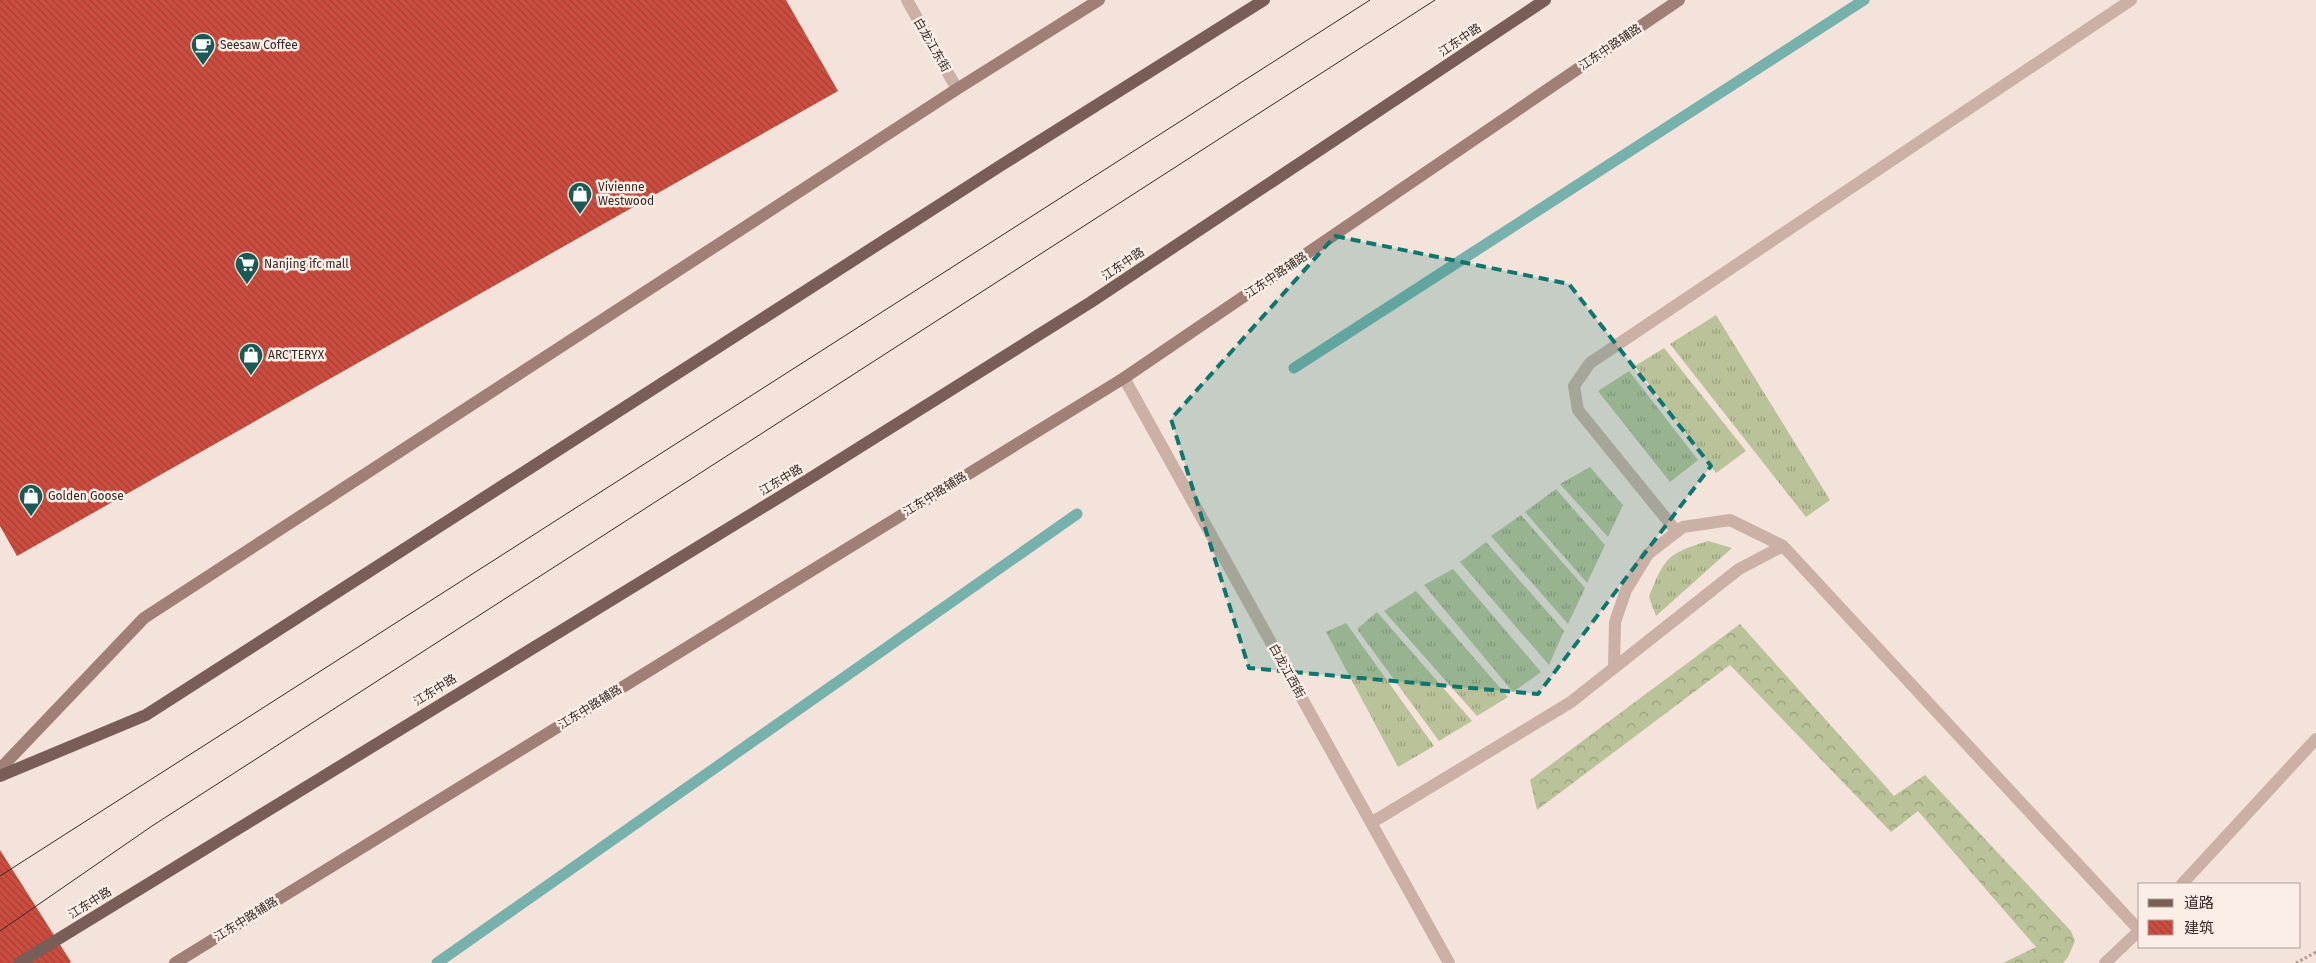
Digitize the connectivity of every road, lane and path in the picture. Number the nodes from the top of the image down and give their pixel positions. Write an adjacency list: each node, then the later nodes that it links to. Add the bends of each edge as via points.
1 (907, 0): 7 (street, 白龙江东街)
2 (1099, 0): 7 (street)
3 (1264, 0): 14 (main road, via 146,715)
4 (1545, 0): 20 (main road, 江东中路, via 1066,318)
5 (1679, 0): 8 (street, 江东中路辅路)
6 (2131, 0): 9 (street, via 1590,363 1574,386 1578,410)
7 (957, 89): 13 (street, via 144,618)
8 (1124, 378): 15 (street, 白龙江西街); 21 (street, 江东中路辅路)
9 (1677, 532): 10 (street, via 1683,527 1730,520); 11 (street, via 1648,554 1626,590 1615,622)
10 (1783, 546): 11 (street, via 1738,569); 17 (street)
11 (1614, 667): 15 (street, via 1571,702)
12 (2316, 739): 16 (street)
13 (0, 769)
14 (0, 776)
15 (1371, 823): 22 (street, 白龙江西街)
16 (2183, 883)
17 (2138, 929)
18 (2138, 931): 23 (street)
19 (2316, 952): 24 (path)
20 (19, 963)
21 (175, 963)
22 (1449, 963)
23 (2104, 963)
24 (2296, 963)

